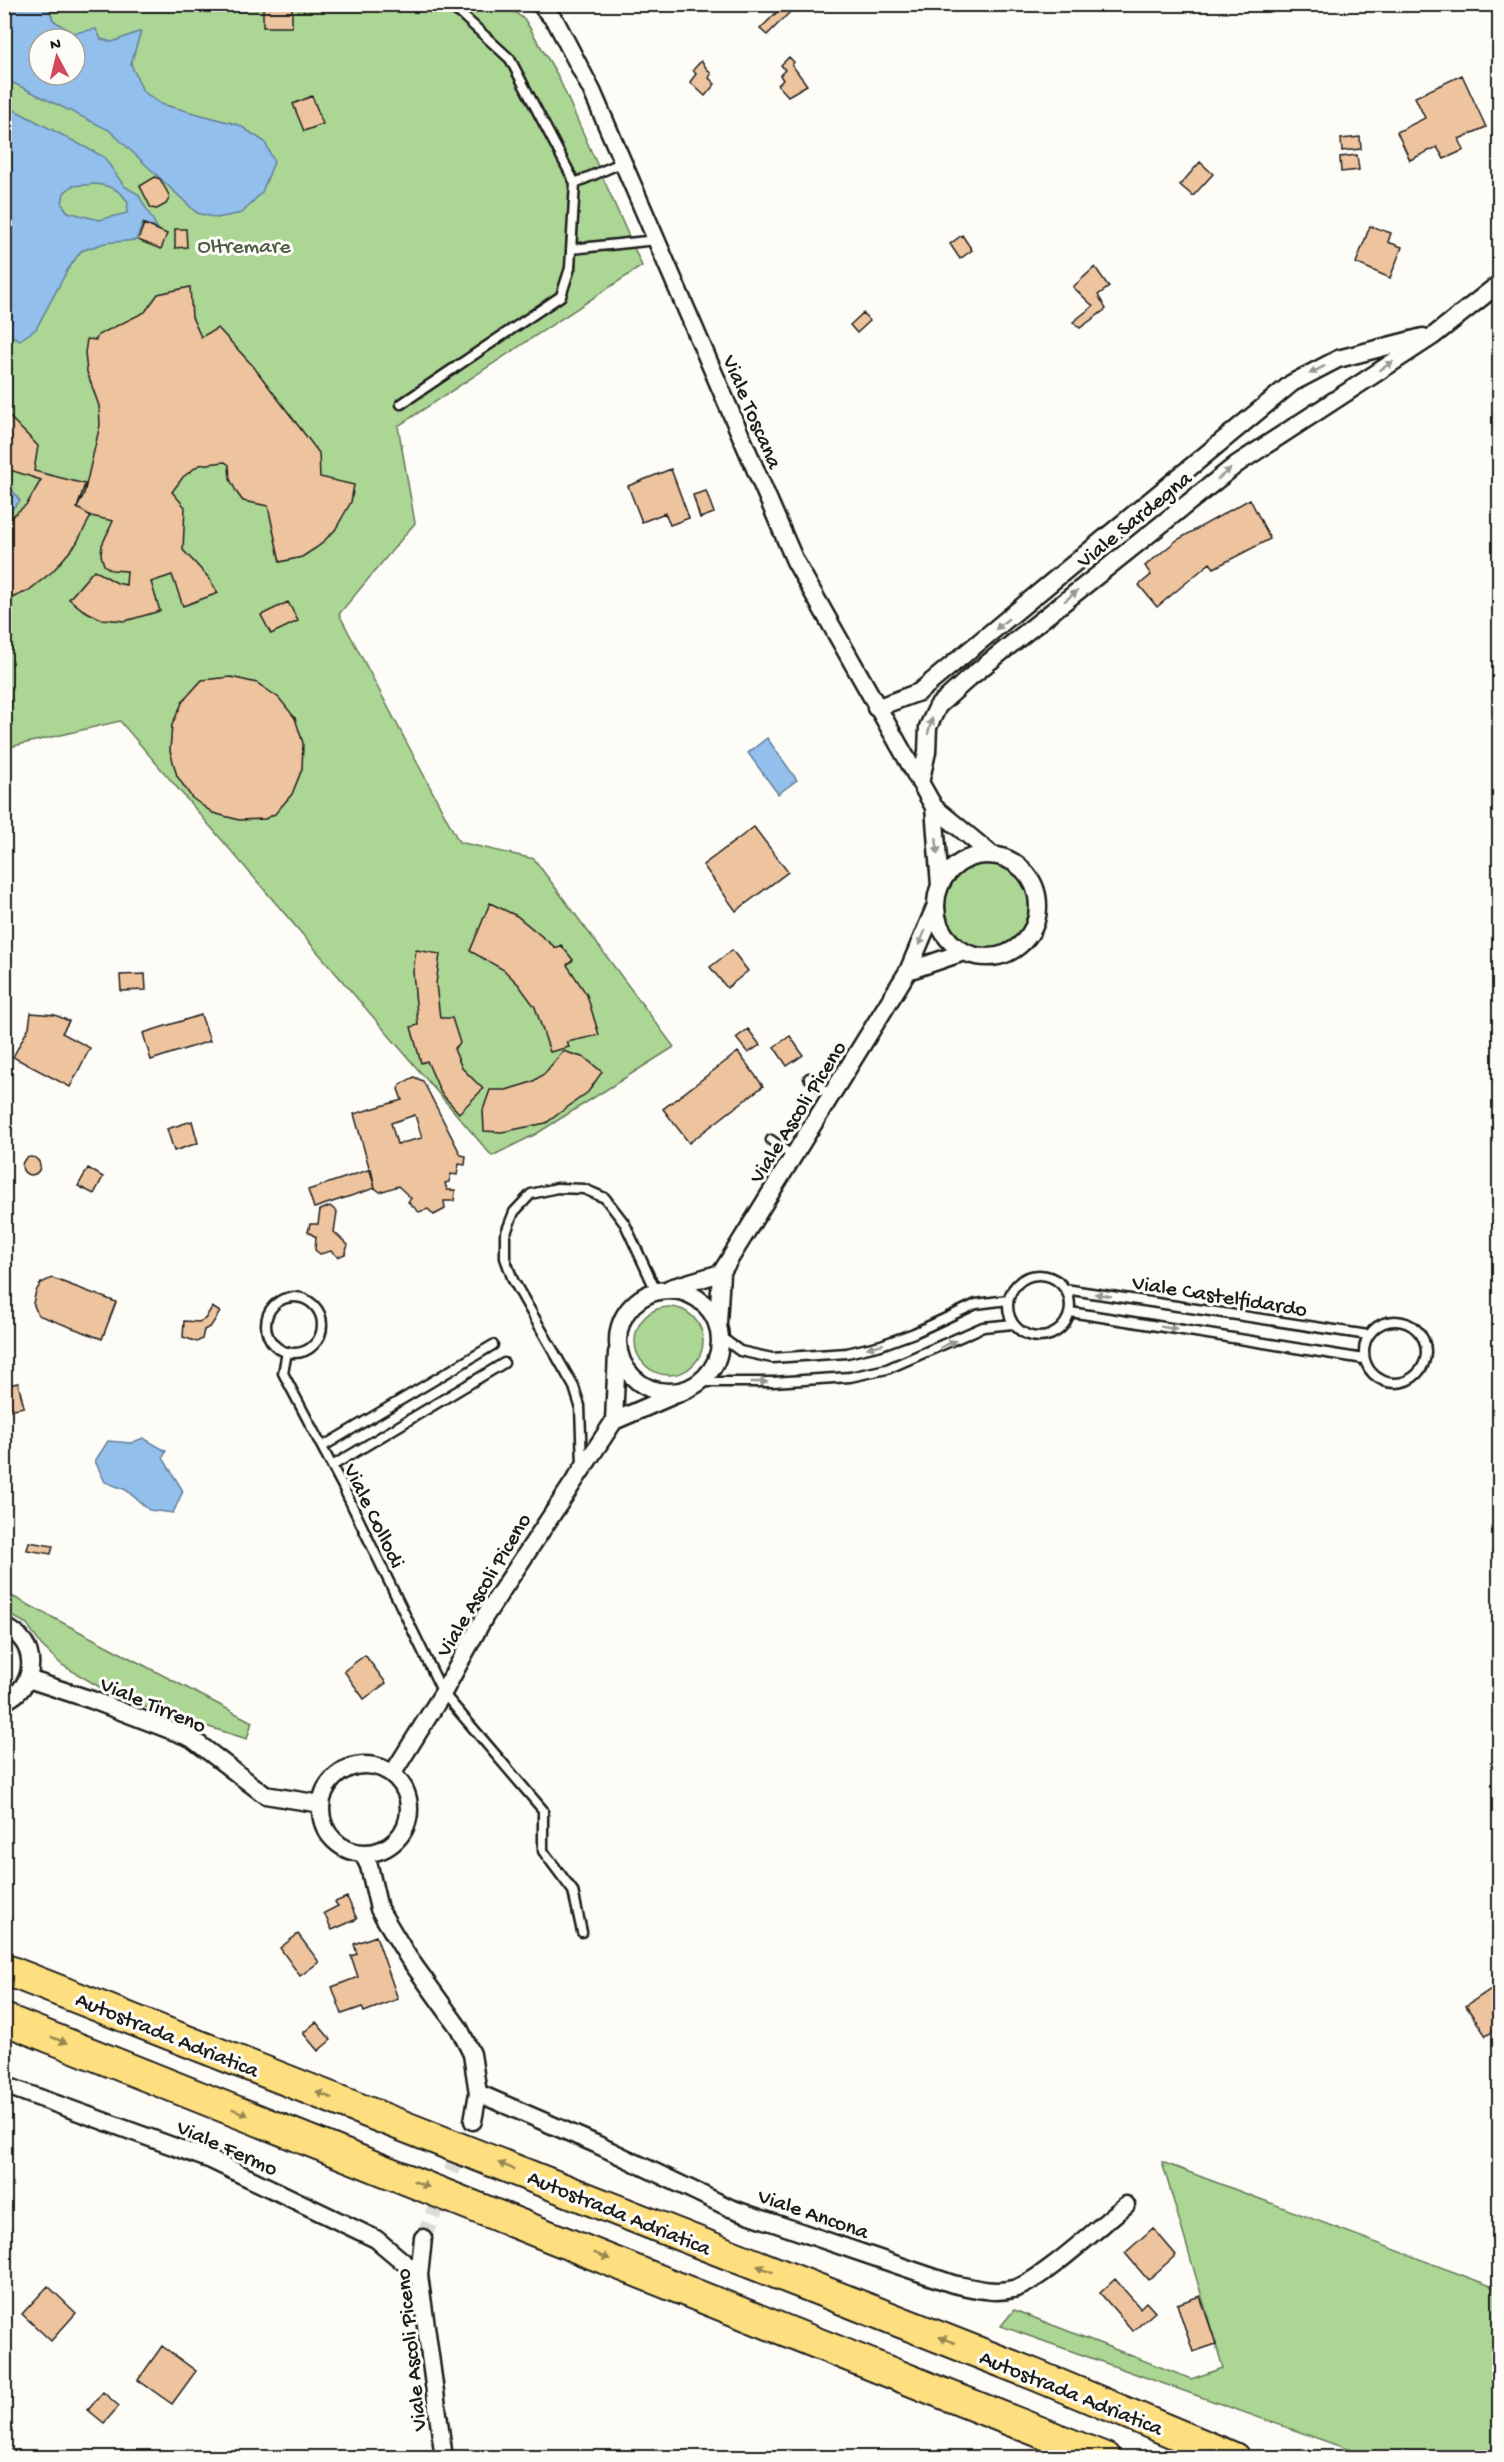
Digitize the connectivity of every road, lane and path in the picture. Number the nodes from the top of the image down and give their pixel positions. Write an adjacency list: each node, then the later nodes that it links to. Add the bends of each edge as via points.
1 (446, 4): 6 (lane, via 510,59)
2 (540, 4): 4 (street, Viale Toscana)
3 (552, 4): 4 (street, Viale Toscana)
4 (556, 22): 5 (street, Viale Toscana)
5 (623, 162): 6 (lane); 7 (street, Viale Toscana)
6 (575, 183): 8 (lane)
7 (656, 240): 8 (lane); 12 (street, Viale Toscana, via 795,561)
8 (571, 249): 11 (lane, via 561,296)
9 (1500, 283): 10 (street, Viale Sardegna)
10 (1433, 336): 12 (street, Viale Sardegna, one-way to 12, via 1338,359 1292,383 919,692); 13 (street, Viale Sardegna, one-way to 10, via 928,727 938,706 969,678 1237,464)
11 (401, 404)
12 (876, 708): 13 (street, Viale Toscana)
13 (920, 783): 14 (street, Viale Toscana)
14 (934, 807): 15 (street, Viale Toscana); 16 (street, Viale Toscana, one-way to 16)
15 (991, 854): 16 (street, via 960,862); 18 (street, via 1017,863 1034,884 1039,911 1029,937 1016,949 999,956 981,957)
16 (940, 886): 17 (street)
17 (936, 905): 18 (street, via 943,933); 19 (street, Viale Ascoli Piceno, one-way to 19)
18 (964, 952): 19 (street)
19 (908, 971): 21 (street, Viale Ascoli Piceno)
20 (809, 1078): 21 (lane)
21 (831, 1096): 23 (street, Viale Ascoli Piceno)
22 (771, 1140): 23 (lane)
23 (794, 1157): 24 (street, Viale Ascoli Piceno)
24 (721, 1273): 26 (street); 30 (street, Viale Ascoli Piceno)
25 (1065, 1289): 27 (lane, via 1050,1277 1031,1276 1016,1286); 28 (lane); 31 (lane, Viale Castelfidardo, one-way to 25)
26 (656, 1292): 30 (street, via 686,1292 699,1299 710,1309); 32 (street, via 641,1298 628,1310); 41 (lane, via 625,1224 605,1198 584,1189 557,1188 531,1194 514,1212 505,1235 505,1258 513,1280 574,1387 581,1415)
27 (1008, 1300): 29 (lane); 30 (lane, one-way to 30, via 976,1304 915,1333 847,1353 772,1358 740,1351)
28 (1070, 1312): 29 (lane, via 1063,1327 1049,1336 1033,1337); 35 (lane, Viale Castelfidardo, one-way to 35)
29 (1013, 1324): 37 (lane, one-way to 29, via 850,1377 906,1362 983,1327)
30 (719, 1330): 37 (street, via 717,1362)
31 (1368, 1335): 35 (lane); 35 (lane, via 1389,1321 1410,1325 1424,1340 1425,1362 1412,1378 1392,1383 1374,1375)
32 (618, 1341): 37 (street, via 620,1357 639,1383 670,1392); 38 (street)
33 (493, 1345): 39 (lane)
34 (287, 1352): 34 (lane, via 304,1351 322,1332 321,1314 302,1297 282,1299 268,1312 267,1332 278,1348); 39 (lane, Viale Collodi, via 283,1373)
35 (1364, 1359)
36 (504, 1363): 40 (lane)
37 (693, 1386): 38 (street)
38 (614, 1421): 41 (street, Viale Ascoli Piceno)
39 (322, 1447): 40 (lane, Viale Collodi)
40 (332, 1466): 44 (lane, Viale Collodi)
41 (581, 1469): 44 (street, Viale Ascoli Piceno, via 484,1616)
42 (4, 1627): 43 (street, via 26,1643 30,1655)
43 (28, 1679): 45 (street, via 22,1690); 47 (street, Viale Tirreno, via 191,1738 266,1795)
44 (442, 1694): 46 (street, Viale Ascoli Piceno); 49 (lane, Viale Collodi, via 543,1810 543,1851 573,1891)
45 (4, 1701)
46 (393, 1773): 47 (street, via 368,1764 348,1768 332,1779); 48 (street, via 408,1797 407,1824 401,1837 390,1846)
47 (321, 1804): 48 (street, via 321,1818 336,1843)
48 (363, 1854): 53 (street, via 379,1909 459,2028 472,2054)
49 (582, 1932)
50 (4, 1969): 60 (highway, Autostrada Adriatica, one-way to 50, via 1038,2376)
51 (4, 2019): 59 (highway, Autostrada Adriatica, one-way to 59)
52 (4, 2085): 57 (street, Viale Fermo, via 211,2160 376,2239)
53 (478, 2093): 54 (street); 55 (street, Viale Ancona, via 730,2208 953,2284 987,2291 1015,2289 1048,2269)
54 (473, 2121)
55 (1126, 2205)
56 (423, 2238): 57 (street, Viale Ascoli Piceno)
57 (419, 2275): 58 (street, Viale Ascoli Piceno)
58 (444, 2457)
59 (1105, 2457)
60 (1234, 2457)

